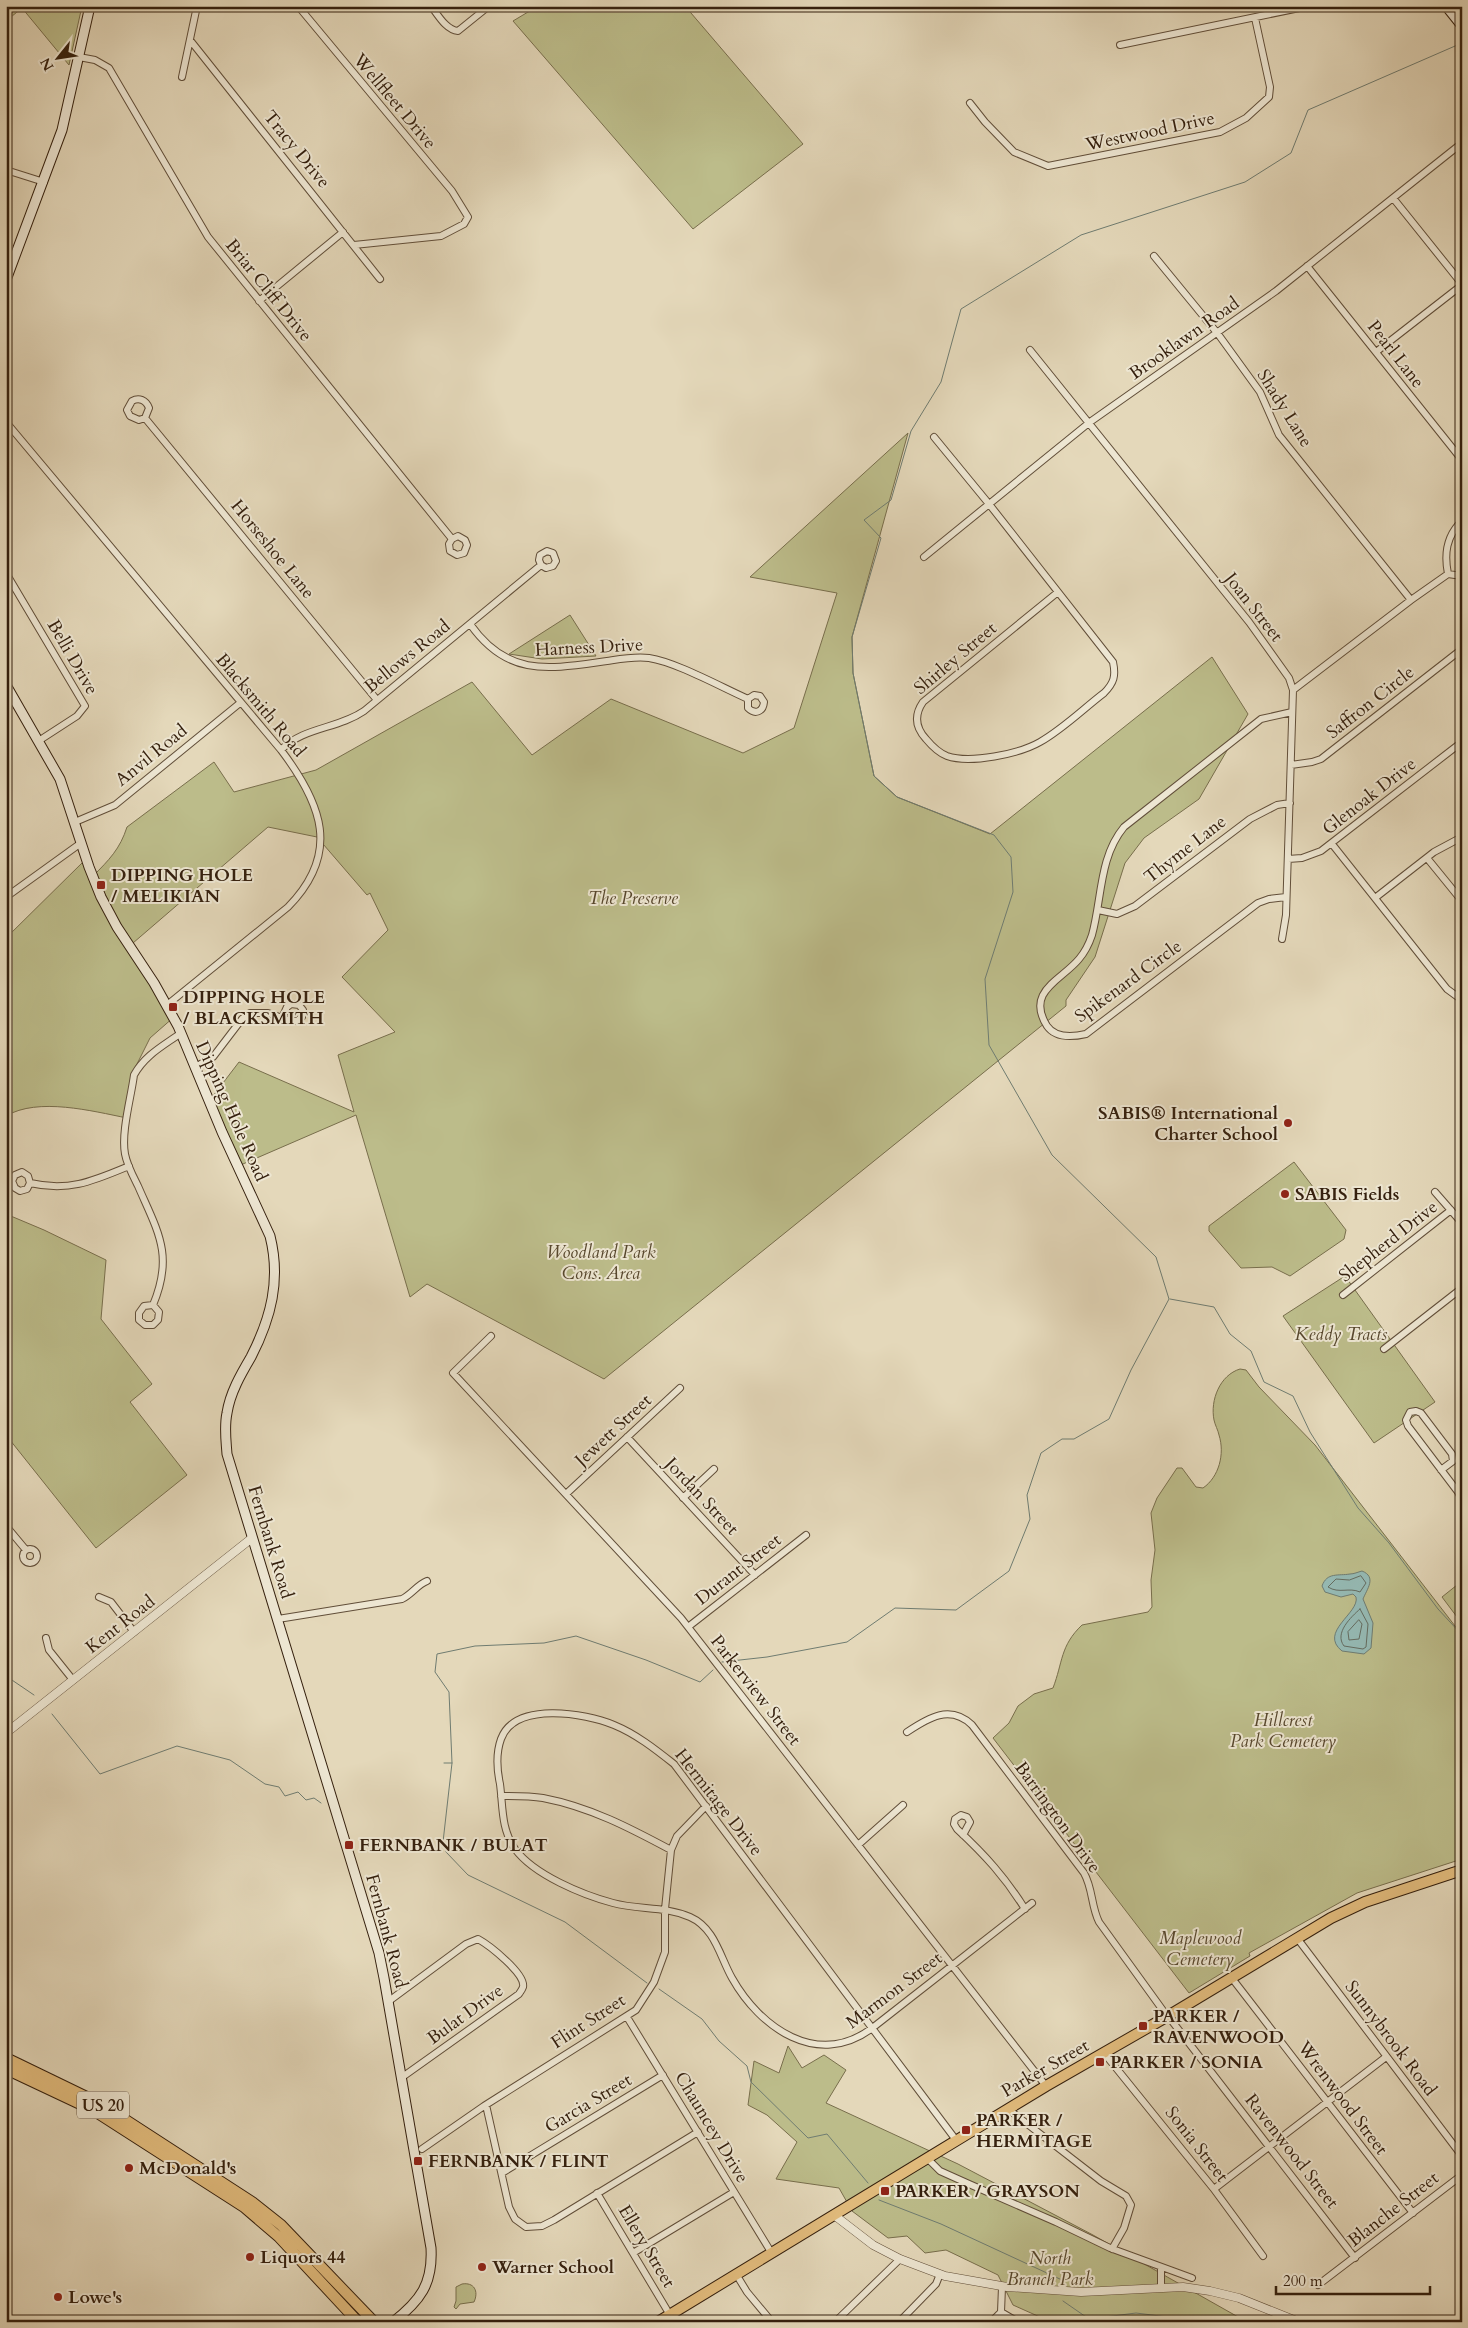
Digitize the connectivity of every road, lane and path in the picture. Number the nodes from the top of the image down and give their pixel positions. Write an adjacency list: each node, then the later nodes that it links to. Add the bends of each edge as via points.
1 (90, 6): 12 (main road)
2 (198, 6): 10 (street)
3 (298, 6): 20 (street, Wellfleet Drive, via 452,192 468,216 464,224 441,236)
4 (431, 6): 5 (street, via 453,31 463,29)
5 (489, 6)
6 (1309, 6): 8 (street)
7 (1446, 6): 9 (main road)
8 (1256, 18): 11 (street); 14 (street, Westwood Drive, via 1270,87 1269,97 1246,118 1220,132 1048,166 1014,152)
9 (1462, 26)
10 (190, 40): 13 (street); 19 (street, Tracy Drive)
11 (1120, 45)
12 (78, 58): 17 (main road, via 62,130); 26 (street, Briar Cliff Drive, via 96,60 109,68 199,224)
13 (182, 78)
14 (970, 103)
15 (1462, 143): 18 (street, Brooklawn Road)
16 (6, 170): 17 (street)
17 (44, 182): 24 (main road)
18 (1393, 198): 22 (street, Brooklawn Road); 25 (street)
19 (343, 232): 20 (street, Tracy Drive); 26 (street)
20 (354, 245): 23 (street, Tracy Drive)
21 (1154, 256): 27 (street, Shady Lane)
22 (1307, 266): 27 (street, Brooklawn Road); 29 (street, Pearl Lane)
23 (380, 279)
24 (6, 280)
25 (1462, 284): 29 (street)
26 (259, 301): 37 (street, Briar Cliff Drive)
27 (1218, 334): 32 (street, Brooklawn Road); 44 (street, Shady Lane, via 1260,392 1280,435)
28 (1030, 350): 32 (street, Joan Street)
29 (1376, 352): 34 (street, Pearl Lane)
30 (145, 418): 49 (street, Horseshoe Lane)
31 (6, 422): 51 (street, Blacksmith Road)
32 (1089, 423): 35 (street, Brooklawn Road); 48 (street, Joan Street, via 1249,622 1283,668)
33 (934, 437): 35 (street, Shirley Street)
34 (1462, 460)
35 (989, 504): 38 (street, Brooklawn Road); 43 (street, Shirley Street)
36 (1462, 521): 41 (street, via 1452,532 1447,547)
37 (452, 539)
38 (924, 557)
39 (541, 566): 45 (street, Bellows Road)
40 (6, 573): 53 (street, Belli Drive, via 85,706 78,716)
41 (1448, 574): 42 (street); 44 (street)
42 (1462, 576)
43 (1058, 592): 43 (street, Shirley Street, via 1113,662 1116,674 1112,685 1050,735 1024,749 963,759 946,755 932,746 916,723 917,710 923,702)
44 (1411, 600): 48 (street)
45 (470, 624): 49 (street, Bellows Road); 50 (street, Harness Drive, via 491,649 522,665 550,668 648,658 669,664)
46 (1462, 649): 56 (street, Saffron Circle, via 1321,759)
47 (6, 685): 53 (main road, Dipping Hole Road)
48 (1293, 690): 52 (street, Joan Street)
49 (377, 700): 55 (street, Bellows Road, via 353,717 302,735)
50 (748, 700)
51 (240, 703): 55 (street, Blacksmith Road); 58 (street, Anvil Road, via 115,804)
52 (1292, 712): 56 (street, Joan Street); 68 (street, Spikenard Circle, via 1261,719 1124,827 1115,838 1109,854)
53 (40, 740): 58 (main road, Dipping Hole Road, via 65,789)
54 (1462, 742): 61 (street, Glenoak Drive)
55 (281, 750): 71 (street, Blacksmith Road, via 300,775 318,812 320,843 313,870 300,895 288,908)
56 (1291, 764): 57 (street, Joan Street)
57 (1290, 803): 63 (street, Joan Street); 68 (street, Thyme Lane, via 1277,804 1250,819 1135,906 1117,914)
58 (75, 822): 60 (main road, Dipping Hole Road)
59 (1462, 837): 62 (street)
60 (81, 843): 64 (street); 71 (main road, Dipping Hole Road, via 109,913)
61 (1332, 844): 63 (street, Glenoak Drive, via 1310,856); 66 (street)
62 (1427, 858): 66 (street); 67 (street)
63 (1288, 859): 65 (street, Joan Street)
64 (6, 897)
65 (1286, 897): 68 (street, Spikenard Circle, via 1258,903 1086,1034 1071,1037 1058,1034 1044,1020 1041,1000 1052,982 1084,953); 69 (street, Joan Street)
66 (1376, 898): 70 (street, via 1447,989)
67 (1462, 901)
68 (1098, 910)
69 (1282, 939)
70 (1462, 1000)
71 (167, 1005): 73 (main road, Dipping Hole Road)
72 (282, 1018): 74 (street, via 268,1012 250,1013 213,1056)
73 (181, 1034): 74 (main road, Dipping Hole Road); 75 (street, via 146,1058 134,1075 125,1138)
74 (196, 1067): 87 (main road, Dipping Hole Road, via 270,1236 274,1253 272,1306 227,1412)
75 (129, 1166): 76 (street, via 78,1185 50,1187); 82 (street, via 163,1250 163,1277)
76 (30, 1183)
77 (1435, 1192): 78 (street)
78 (1451, 1210): 79 (street); 81 (street, Shepherd Drive)
79 (1462, 1223)
80 (1462, 1288): 84 (street)
81 (1343, 1295)
82 (153, 1305)
83 (491, 1336): 91 (street, Parkerview Street, via 453,1373)
84 (1384, 1349)
85 (680, 1388): 86 (street, Jewett Street)
86 (627, 1437): 91 (street, Jewett Street); 92 (street, Jordan Street)
87 (228, 1459): 96 (main road, Fernbank Road)
88 (714, 1469): 92 (street)
89 (1441, 1470): 89 (street, via 1408,1426 1406,1420 1410,1412 1421,1413 1452,1454 1453,1462); 90 (street)
90 (1460, 1493): 93 (street)
91 (566, 1494): 102 (street, Parkerview Street)
92 (683, 1498): 98 (street, Jordan Street)
93 (1462, 1500)
94 (6, 1526): 97 (street)
95 (806, 1535): 98 (street, Durant Street)
96 (252, 1538): 101 (main road, Fernbank Road); 103 (street, Kent Road)
97 (26, 1550)
98 (755, 1575): 102 (street, Durant Street)
99 (427, 1581): 101 (street, via 402,1599)
100 (99, 1597): 103 (street, via 111,1602)
101 (278, 1619): 122 (main road, Fernbank Road, via 379,1953)
102 (688, 1627): 112 (street, Parkerview Street)
103 (134, 1632): 105 (street, Kent Road)
104 (46, 1638): 105 (street, via 49,1650)
105 (73, 1680): 107 (street, Kent Road)
106 (907, 1732): 123 (street, Barrington Drive, via 928,1718 942,1714 960,1716 972,1725 1084,1873 1099,1922)
107 (6, 1733)
108 (501, 1796): 110 (street, Hermitage Drive, via 498,1765 501,1738 518,1721 536,1714 554,1713 600,1720 646,1742 674,1764); 113 (street, via 542,1798 579,1807); 116 (street, Hermitage Drive, via 506,1832 530,1864 570,1886 614,1903)
109 (903, 1805): 112 (street)
110 (706, 1806): 113 (street, Flint Street, via 677,1836); 126 (street, Hermitage Drive)
111 (963, 1835): 117 (street, via 998,1869)
112 (858, 1845): 119 (street, Parkerview Street)
113 (671, 1850): 116 (street, Flint Street)
114 (1462, 1870): 118 (main road, Parker Street, via 1351,1907)
115 (1032, 1903): 117 (street, Marmon Street)
116 (665, 1909): 124 (street, Flint Street, via 665,1952 661,1964 649,1992); 126 (street, Marmon Street, via 690,1917 708,1931 747,2001 785,2033 801,2041 832,2046)
117 (1024, 1910): 119 (street, Marmon Street)
118 (1297, 1938): 120 (main road, Parker Street); 128 (street, Sunnybrook Road)
119 (952, 1965): 126 (street, Marmon Street); 133 (street, Parkerview Street)
120 (1231, 1978): 123 (main road, Parker Street); 134 (street, Wrenwood Street)
121 (1462, 1987): 125 (street)
122 (388, 2001): 132 (main road, Fernbank Road); 132 (street, Bulat Drive, via 466,1944 478,1939 508,1963 522,1981 519,1994)
123 (1168, 2016): 127 (main road, Parker Street); 139 (street, Ravenwood Street)
124 (627, 2017): 131 (street, Chauncey Drive); 135 (street, Flint Street)
125 (1462, 2023)
126 (871, 2029): 138 (street, Hermitage Drive)
127 (1104, 2053): 133 (main road, Parker Street); 145 (street, Sonia Street)
128 (1386, 2057): 134 (street); 141 (street, Sunnybrook Road)
129 (6, 2058): 166 (main road, US 20, via 101,2104 252,2202 288,2232)
130 (6, 2069): 165 (main road, US 20, via 93,2110 244,2207 279,2237)
131 (663, 2075): 137 (street, Chauncey Drive); 143 (street, Garcia Street)
132 (401, 2078): 167 (main road, Fernbank Road, via 432,2268 420,2296)
133 (1046, 2086): 136 (main road, Parker Street)
134 (1328, 2102): 139 (street); 148 (street, Wrenwood Street)
135 (486, 2105): 140 (street, Flint Street); 143 (street)
136 (1008, 2109): 138 (main road, Parker Street); 150 (street, via 1101,2181 1126,2196 1131,2205 1128,2217)
137 (698, 2132): 146 (street, Chauncey Drive); 147 (street)
138 (956, 2140): 142 (main road, Parker Street)
139 (1269, 2147): 145 (street); 154 (street, Ravenwood Street)
140 (422, 2149)
141 (1462, 2156)
142 (927, 2158): 149 (main road, Parker Street); 150 (street, via 940,2171)
143 (502, 2172): 147 (street, via 512,2214 526,2227 542,2226)
144 (1462, 2175): 148 (street, Blanche Street)
145 (1214, 2190): 153 (street, Sonia Street)
146 (734, 2192): 151 (street, Chauncey Drive); 152 (street)
147 (597, 2193): 152 (street, Ellery Street)
148 (1413, 2213): 154 (street, Blanche Street)
149 (834, 2215): 151 (main road, Parker Street); 155 (street, via 873,2245)
150 (1112, 2249): 156 (street)
151 (771, 2252): 157 (main road, Parker Street)
152 (633, 2253): 164 (street, Ellery Street)
153 (1263, 2256)
154 (1355, 2258): 160 (street, Blanche Street)
155 (900, 2259): 158 (street); 170 (street)
156 (1161, 2269): 159 (street); 162 (street)
157 (736, 2274): 164 (main road, Parker Street); 169 (street)
158 (940, 2274): 161 (street); 171 (street, via 936,2284)
159 (1192, 2278)
160 (1318, 2286)
161 (1002, 2287): 162 (street, via 1081,2292); 163 (street)
162 (1160, 2287): 174 (street, via 1210,2290)
163 (1001, 2312): 172 (street); 173 (street)
164 (670, 2315): 168 (main road, Parker Street)
165 (358, 2322)
166 (374, 2322)
167 (393, 2322)
168 (658, 2322)
169 (772, 2322)
170 (835, 2322)
171 (899, 2322)
172 (991, 2322)
173 (1018, 2322)
174 (1299, 2322)

